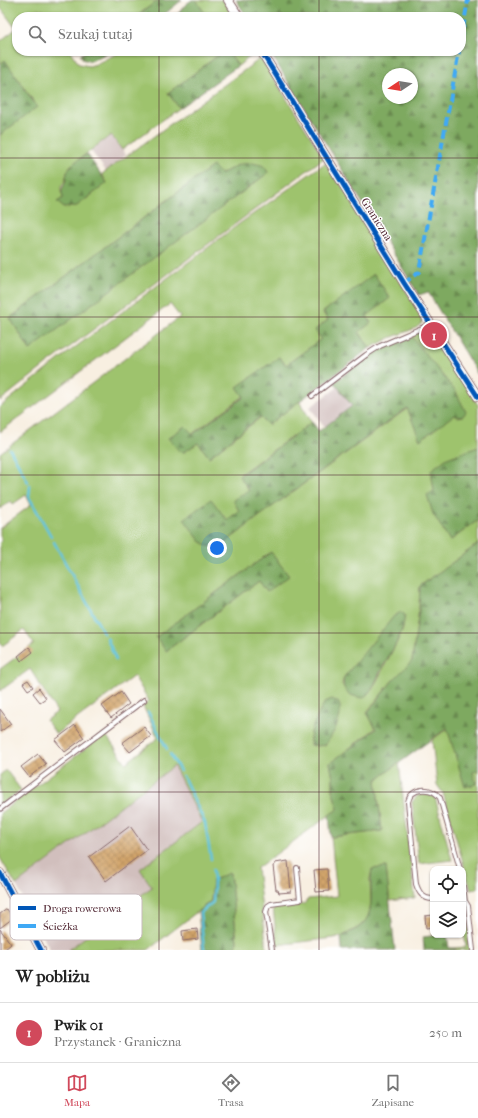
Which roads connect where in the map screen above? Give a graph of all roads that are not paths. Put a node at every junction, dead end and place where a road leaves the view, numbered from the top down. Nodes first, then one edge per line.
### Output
1 (228, 0) edge
2 (236, 12) edge
3 (264, 56) edge
4 (432, 324) junction
5 (312, 396) dead end
6 (478, 397) edge
7 (144, 700) dead end
8 (0, 809) edge
9 (459, 866) edge
10 (297, 868) dead end
11 (0, 873) edge
12 (11, 894) edge
13 (430, 899) edge
14 (465, 902) edge
15 (36, 940) edge
16 (41, 950) edge
17 (272, 950) edge
18 (473, 950) edge

1 - 2 street
3 - 4 street, Graniczna
4 - 5 lane
4 - 6 street, Graniczna
7 - 8 lane
9 - 13 lane
10 - 17 lane
11 - 12 street
14 - 18 lane
15 - 16 street

